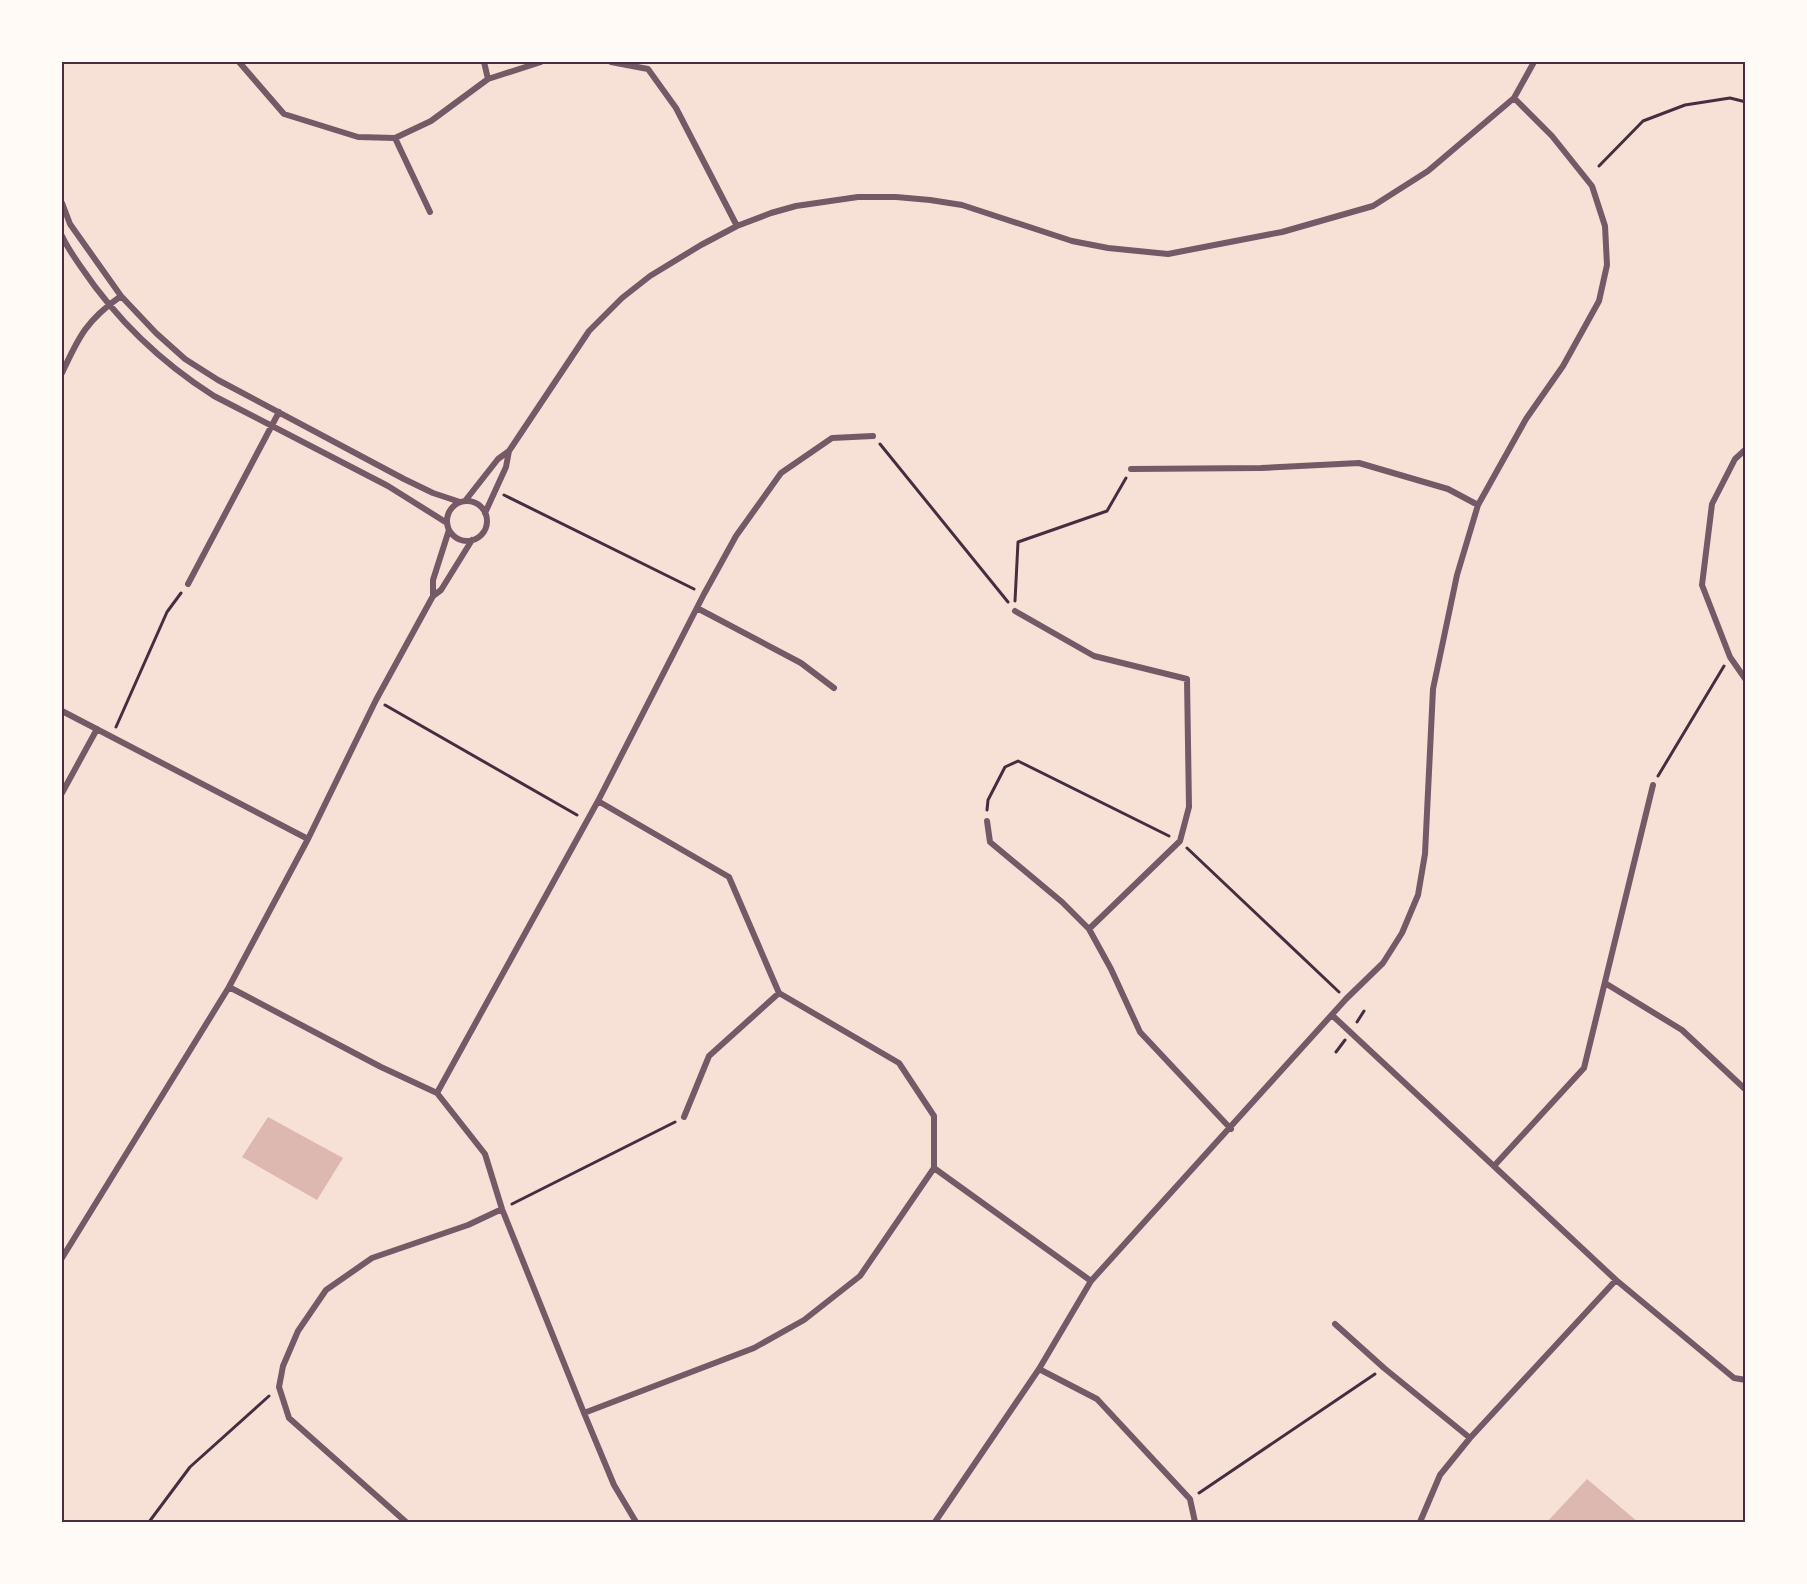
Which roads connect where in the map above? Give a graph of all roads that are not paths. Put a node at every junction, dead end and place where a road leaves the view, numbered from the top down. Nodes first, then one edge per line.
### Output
1 (239, 62) edge
2 (484, 62) edge
3 (541, 62) edge
4 (612, 62) edge
5 (653, 62) edge
6 (1534, 62) edge
7 (648, 69) junction
8 (488, 79) junction
9 (1514, 98) junction
10 (395, 138) junction
11 (62, 203) edge
12 (430, 212) dead end
13 (737, 226) junction
14 (62, 236) edge
15 (121, 296) junction
16 (108, 305) junction
17 (62, 373) edge
18 (279, 412) junction
19 (272, 426) junction
20 (873, 436) road end
21 (1746, 449) edge
22 (509, 451) junction
23 (1131, 469) road end
24 (462, 502) junction
25 (1478, 505) junction
26 (485, 513) junction
27 (448, 526) junction
28 (472, 540) junction
29 (188, 584) road end
30 (433, 596) junction
31 (697, 608) junction
32 (1015, 610) road end
33 (1746, 680) edge
34 (834, 688) dead end
35 (62, 711) edge
36 (97, 729) junction
37 (1653, 785) road end
38 (62, 793) edge
39 (598, 801) junction
40 (987, 821) road end
41 (308, 838) junction
42 (1089, 929) junction
43 (1605, 983) junction
44 (229, 987) junction
45 (779, 993) junction
46 (1333, 1016) junction
47 (1746, 1090) edge
48 (436, 1093) junction
49 (684, 1117) road end
50 (1231, 1129) junction
51 (1494, 1166) junction
52 (934, 1168) junction
53 (502, 1209) junction
54 (62, 1258) edge
55 (1616, 1280) junction
56 (1091, 1281) junction
57 (1335, 1324) dead end
58 (1039, 1368) junction
59 (1746, 1380) edge
60 (584, 1413) junction
61 (1470, 1438) junction
62 (406, 1522) edge
63 (636, 1522) edge
64 (935, 1522) edge
65 (1196, 1522) edge
66 (1420, 1522) edge

1 - 10 street
2 - 8 street
3 - 8 street
4 - 7 street
5 - 7 street
6 - 9 street
7 - 13 street
8 - 10 street
9 - 13 street
9 - 25 street
10 - 12 street
11 - 15 street
13 - 22 street
14 - 16 street
15 - 16 street
15 - 18 street
16 - 17 street
16 - 19 street
18 - 19 street
18 - 24 street
19 - 27 street
19 - 29 street
20 - 31 street
21 - 33 street
22 - 24 street
22 - 26 street
23 - 25 street
24 - 26 street
24 - 27 street
25 - 46 street
26 - 28 street
27 - 28 street
27 - 30 street
28 - 30 street
30 - 41 street
31 - 34 street
31 - 39 street
32 - 42 street
35 - 36 street
36 - 38 street
36 - 41 street
37 - 43 street
39 - 45 street
39 - 48 street
40 - 42 street
41 - 44 street
42 - 50 street
43 - 47 street
43 - 51 street
44 - 48 street
44 - 54 street
45 - 49 street
45 - 52 street
46 - 50 street
46 - 51 street
48 - 53 street
50 - 56 street
51 - 55 street
52 - 56 street
52 - 60 street
53 - 60 street
53 - 62 street
55 - 59 street
55 - 61 street
56 - 58 street
57 - 61 street
58 - 64 street
58 - 65 street
60 - 63 street
61 - 66 street

